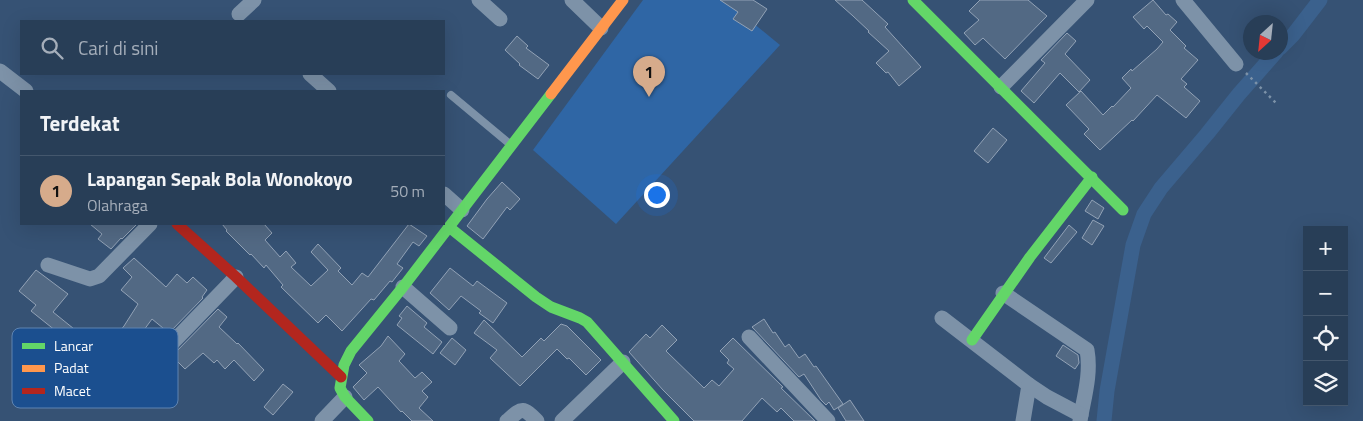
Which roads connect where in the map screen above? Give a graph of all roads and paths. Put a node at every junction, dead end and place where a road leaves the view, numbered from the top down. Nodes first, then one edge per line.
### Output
1 (254, 0) edge
2 (479, 0) edge
3 (572, 0) edge
4 (623, 0) edge
5 (913, 0) edge
6 (1087, 0) edge
7 (1183, 0) edge
8 (239, 14) dead end
9 (500, 19) dead end
10 (601, 28) junction
11 (1236, 64) joint
12 (0, 71) edge
13 (311, 75) edge
14 (1002, 86) junction
15 (25, 90) edge
16 (329, 90) edge
17 (451, 95) dead end
18 (1277, 104) dead end
19 (511, 145) junction
20 (1092, 177) junction
21 (445, 195) edge
22 (462, 210) junction
23 (1123, 210) dead end
24 (149, 225) edge
25 (178, 225) edge
26 (449, 227) junction
27 (48, 265) dead end
28 (236, 277) junction
29 (403, 287) junction
30 (1003, 293) junction
31 (942, 318) dead end
32 (450, 328) dead end
33 (178, 337) edge
34 (749, 337) dead end
35 (972, 340) junction
36 (623, 362) junction
37 (341, 377) junction
38 (1029, 385) junction
39 (345, 397) junction
40 (1081, 418) edge
41 (322, 421) edge
42 (368, 421) edge
43 (507, 421) edge
44 (537, 421) edge
45 (562, 421) edge
46 (674, 421) edge
47 (828, 421) edge
48 (1023, 421) edge

1 - 8 street
2 - 9 street
3 - 10 street
4 - 10 street
5 - 14 street
6 - 14 street
7 - 11 street
10 - 19 street
11 - 18 path
12 - 15 street
13 - 16 street
14 - 20 street
17 - 19 lane
19 - 22 street
20 - 23 street
20 - 30 street
21 - 22 street
22 - 26 street
24 - 27 street
25 - 28 street
26 - 29 street
26 - 36 street
28 - 33 street
28 - 37 street
29 - 32 street
29 - 37 street
30 - 35 street
30 - 40 street
31 - 35 street
34 - 47 street
35 - 38 street
36 - 45 street
36 - 46 street
37 - 39 street
38 - 40 street
38 - 48 street
39 - 41 street
39 - 42 street
43 - 44 street

